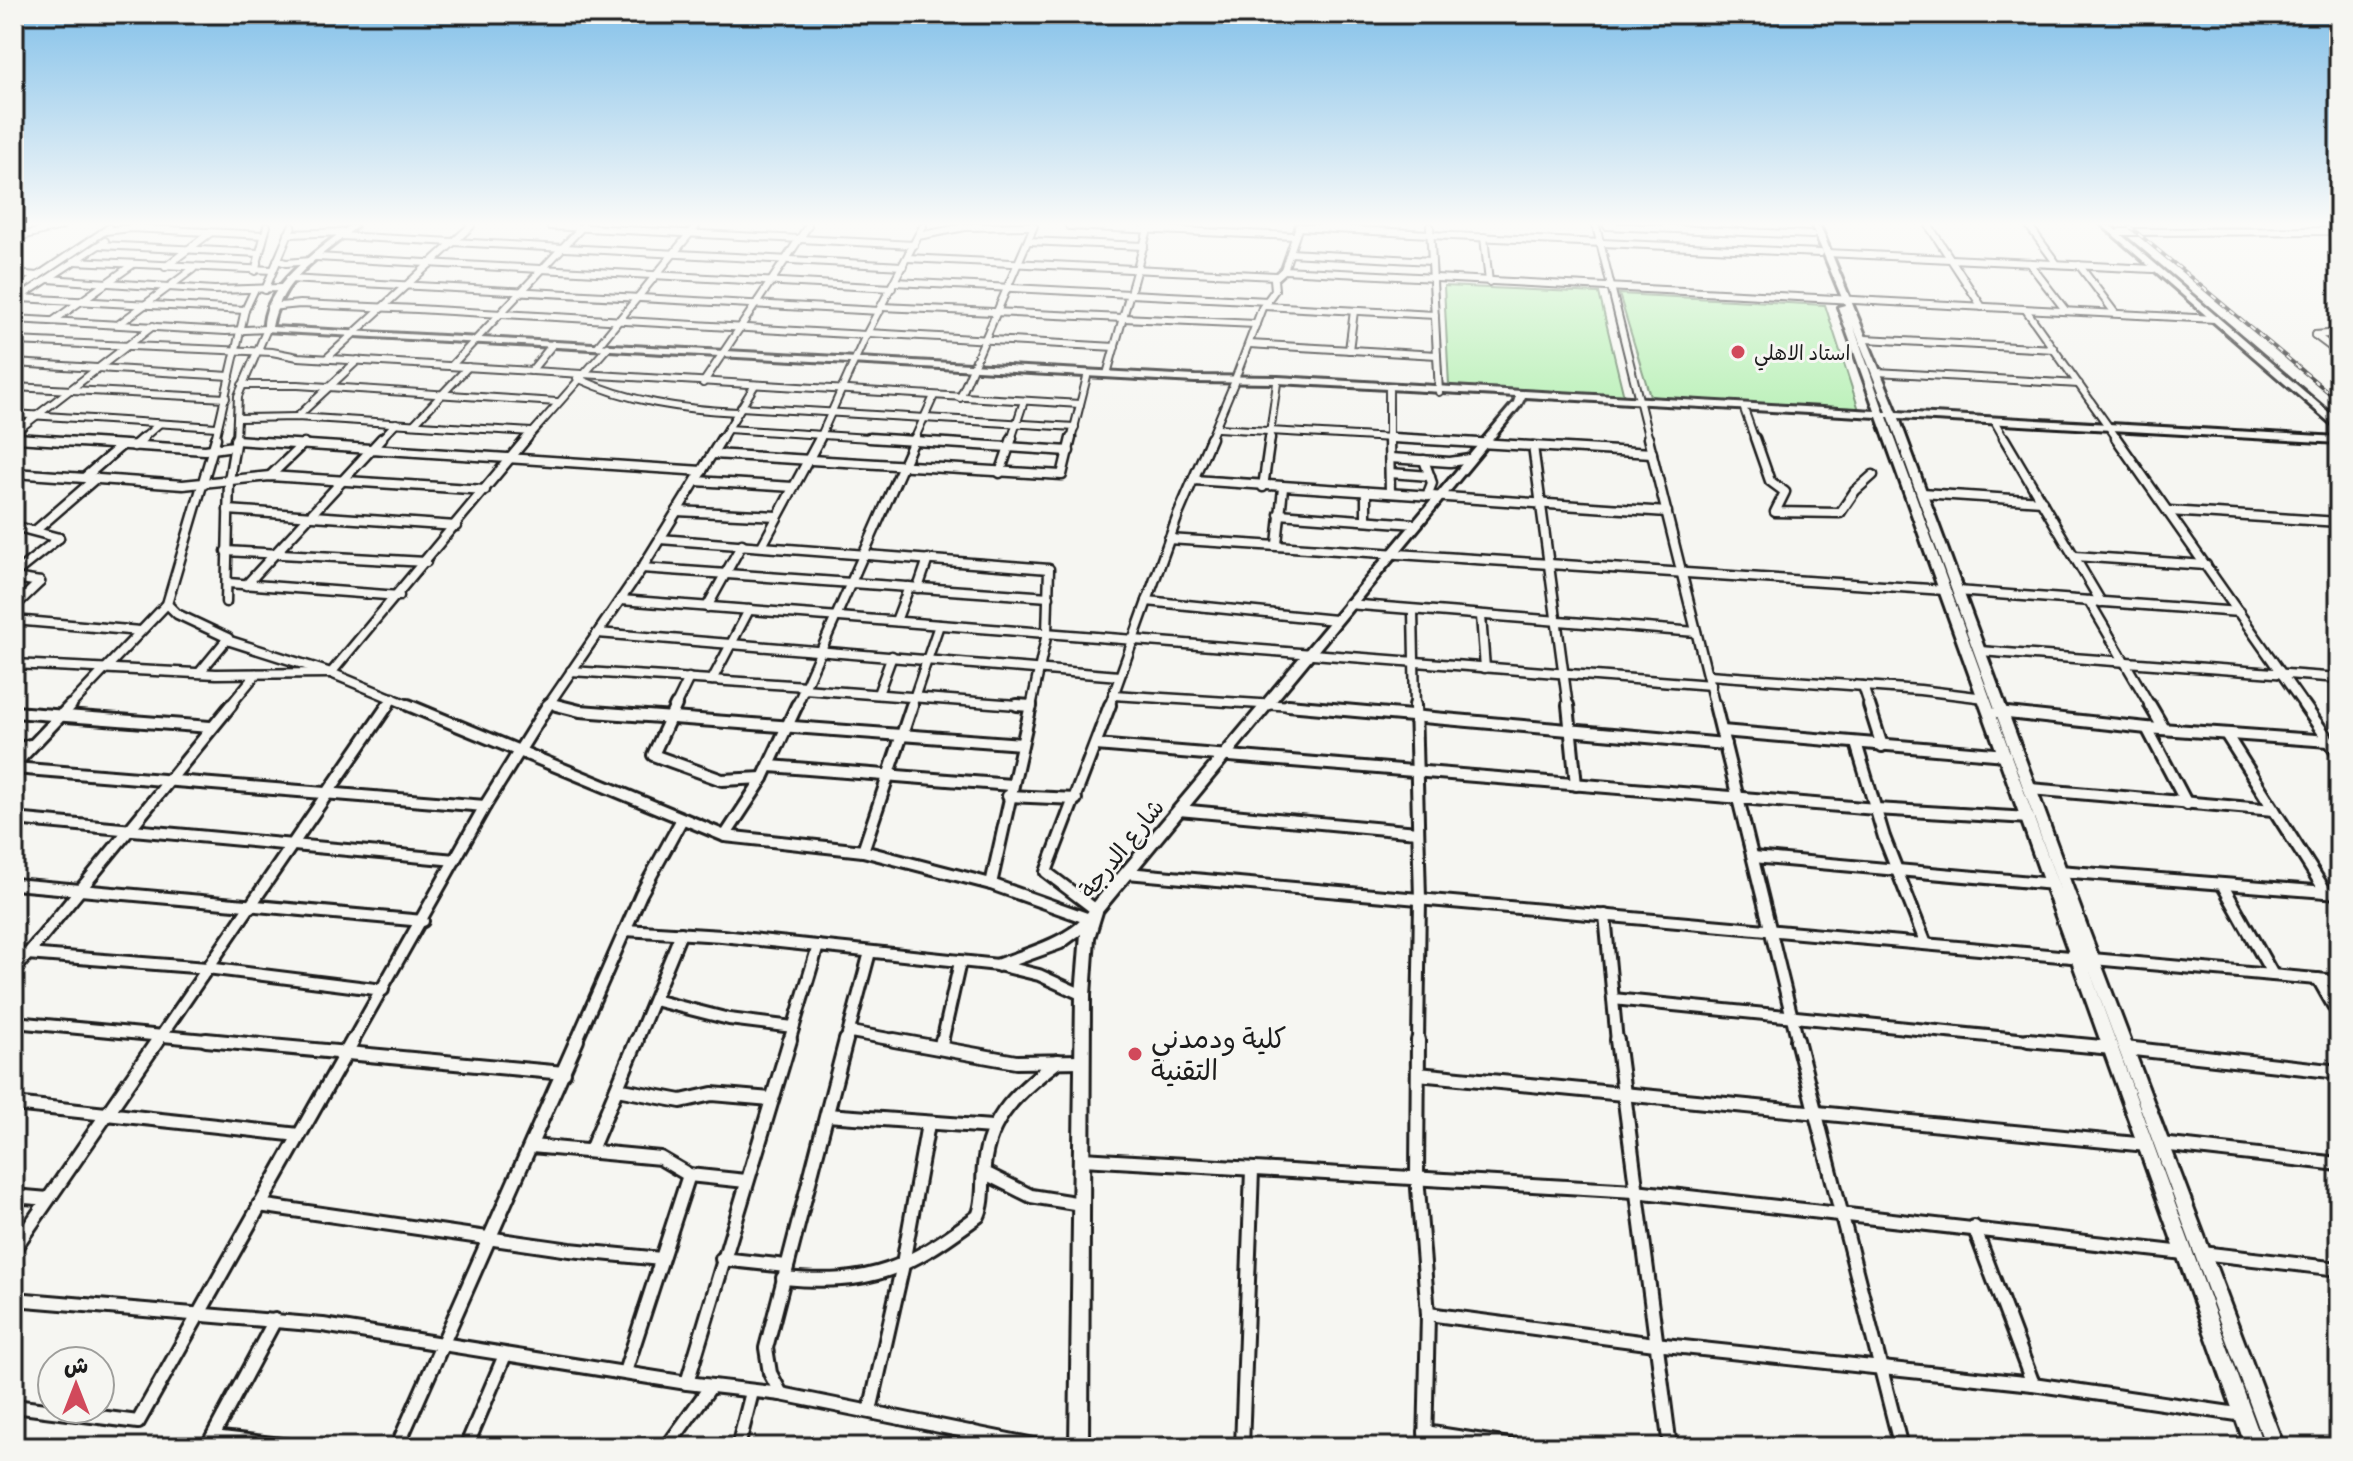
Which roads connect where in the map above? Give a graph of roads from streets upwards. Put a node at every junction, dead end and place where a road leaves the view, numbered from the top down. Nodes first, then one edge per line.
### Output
1 (91, 294) edge
2 (160, 294) edge
3 (252, 294) edge
4 (277, 294) edge
5 (397, 294) edge
6 (517, 294) edge
7 (582, 294) edge
8 (639, 294) edge
9 (763, 294) edge
10 (889, 294) edge
11 (1005, 294) edge
12 (1117, 294) edge
13 (1272, 294) edge
14 (1433, 294) edge
15 (1613, 294) edge
16 (1741, 294) edge
17 (1841, 294) edge
18 (1974, 294) edge
19 (2053, 294) edge
20 (2101, 294) edge
21 (2184, 294) edge
22 (2194, 294) edge
23 (1131, 295) junction
24 (16, 297) edge
25 (637, 297) junction
26 (1843, 299) junction
27 (80, 302) junction
28 (757, 304) junction
29 (1266, 304) junction
30 (144, 306) junction
31 (270, 307) junction
32 (1982, 307) junction
33 (382, 308) junction
34 (881, 309) junction
35 (245, 310) junction
36 (2026, 310) junction
37 (1354, 311) junction
38 (2066, 311) junction
39 (2115, 313) junction
40 (498, 314) junction
41 (997, 314) junction
42 (1435, 315) junction
43 (14, 319) edge
44 (1124, 319) junction
45 (2215, 319) junction
46 (53, 321) junction
47 (618, 321) junction
48 (119, 324) junction
49 (1256, 324) junction
50 (153, 326) junction
51 (740, 328) junction
52 (267, 329) junction
53 (242, 331) junction
54 (354, 332) junction
55 (2339, 333) edge
56 (867, 334) junction
57 (478, 339) junction
58 (986, 339) junction
59 (1865, 339) junction
60 (14, 341) edge
61 (553, 344) junction
62 (1249, 344) junction
63 (127, 347) junction
64 (603, 347) junction
65 (1115, 347) junction
66 (2054, 349) junction
67 (1349, 350) junction
68 (254, 352) junction
69 (237, 353) junction
70 (2339, 353) edge
71 (721, 354) junction
72 (1437, 355) junction
73 (327, 358) junction
74 (358, 360) junction
75 (855, 361) junction
76 (14, 363) edge
77 (452, 365) junction
78 (468, 367) junction
79 (973, 368) junction
80 (98, 369) junction
81 (531, 371) junction
82 (1877, 372) junction
83 (1107, 374) junction
84 (579, 376) junction
85 (1087, 377) junction
86 (229, 380) junction
87 (1234, 381) junction
88 (242, 383) junction
89 (703, 383) junction
90 (1277, 383) junction
91 (2079, 384) junction
92 (755, 385) junction
93 (14, 387) edge
94 (328, 388) junction
95 (71, 390) junction
96 (844, 390) junction
97 (1389, 390) junction
98 (1439, 391) junction
99 (442, 395) junction
100 (238, 396) junction
101 (934, 396) junction
102 (1521, 396) junction
103 (960, 398) junction
104 (224, 399) junction
105 (1024, 401) junction
106 (557, 402) junction
107 (1639, 402) junction
108 (1080, 404) junction
109 (739, 409) junction
110 (1744, 409) junction
111 (832, 413) junction
112 (14, 414) edge
113 (37, 415) junction
114 (1888, 416) junction
115 (297, 417) junction
116 (239, 418) junction
117 (923, 418) junction
118 (2339, 418) edge
119 (396, 423) junction
120 (159, 424) junction
121 (414, 424) junction
122 (1017, 424) junction
123 (1996, 424) junction
124 (2339, 426) edge
125 (217, 427) junction
126 (1075, 427) junction
127 (1217, 428) junction
128 (2111, 428) junction
129 (728, 429) junction
130 (532, 432) junction
131 (1270, 432) junction
132 (14, 436) edge
133 (821, 436) junction
134 (1388, 438) junction
135 (913, 442) junction
136 (2339, 442) edge
137 (235, 443) junction
138 (304, 443) junction
139 (1484, 444) junction
140 (121, 446) junction
141 (134, 446) junction
142 (1533, 446) junction
143 (372, 447) junction
144 (1009, 448) junction
145 (212, 450) junction
146 (1069, 451) junction
147 (1652, 453) junction
148 (713, 454) junction
149 (511, 458) junction
150 (1390, 458) junction
151 (1470, 459) junction
152 (808, 460) junction
153 (1424, 460) junction
154 (901, 467) junction
155 (702, 471) junction
156 (14, 473) edge
157 (1000, 473) junction
158 (1390, 473) junction
159 (1873, 475) dead end
160 (270, 476) junction
161 (1430, 476) junction
162 (85, 477) junction
163 (96, 478) junction
164 (229, 480) junction
165 (341, 480) junction
166 (1194, 480) junction
167 (696, 481) junction
168 (203, 484) junction
169 (793, 487) junction
170 (1263, 487) junction
171 (1283, 488) junction
172 (485, 490) junction
173 (1366, 492) junction
174 (1390, 493) junction
175 (1922, 493) junction
176 (1432, 496) junction
177 (2042, 501) junction
178 (1539, 504) junction
179 (228, 510) junction
180 (677, 511) junction
181 (2169, 511) junction
182 (1667, 512) junction
183 (1279, 514) junction
184 (310, 515) junction
185 (777, 516) junction
186 (1366, 520) junction
187 (2339, 522) edge
188 (1415, 524) junction
189 (14, 526) edge
190 (456, 526) junction
191 (36, 530) junction
192 (660, 539) junction
193 (1169, 539) junction
194 (742, 544) junction
195 (1277, 544) junction
196 (762, 546) junction
197 (226, 551) junction
198 (1393, 552) junction
199 (275, 553) junction
200 (862, 554) junction
201 (2075, 556) junction
202 (928, 559) junction
203 (426, 562) junction
204 (1548, 564) junction
205 (2206, 565) junction
206 (642, 568) junction
207 (1681, 573) junction
208 (725, 574) junction
209 (14, 576) edge
210 (228, 583) junction
211 (848, 584) junction
212 (246, 585) junction
213 (914, 588) junction
214 (1951, 590) junction
215 (399, 596) junction
216 (1049, 597) junction
217 (621, 600) junction
218 (1147, 601) junction
219 (2089, 601) junction
220 (226, 602) dead end
221 (2101, 602) junction
222 (167, 604) junction
223 (1348, 604) junction
224 (14, 607) edge
225 (707, 607) junction
226 (749, 610) junction
227 (1413, 611) junction
228 (2239, 612) junction
229 (834, 616) junction
230 (1481, 616) junction
231 (14, 620) edge
232 (1335, 620) junction
233 (896, 621) junction
234 (1557, 622) junction
235 (939, 625) junction
236 (140, 631) junction
237 (1696, 632) junction
238 (598, 633) junction
239 (1047, 633) junction
240 (227, 640) junction
241 (1133, 640) junction
242 (731, 644) junction
243 (821, 650) junction
244 (1980, 651) junction
245 (1308, 653) junction
246 (892, 656) junction
247 (927, 659) junction
248 (1416, 663) junction
249 (2126, 663) junction
250 (14, 664) edge
251 (1039, 668) junction
252 (1485, 668) junction
253 (101, 670) junction
254 (571, 671) junction
255 (200, 672) junction
256 (331, 673) junction
257 (2282, 673) junction
258 (256, 674) junction
259 (1565, 674) junction
260 (1119, 676) junction
261 (689, 678) junction
262 (2339, 678) edge
263 (712, 680) junction
264 (1710, 680) junction
265 (1863, 686) junction
266 (805, 687) junction
267 (878, 694) junction
268 (1113, 695) junction
269 (914, 697) junction
270 (393, 698) junction
271 (549, 703) junction
272 (1266, 703) junction
273 (1031, 706) junction
274 (1993, 707) junction
275 (14, 712) edge
276 (59, 716) junction
277 (671, 716) junction
278 (1416, 717) junction
279 (790, 725) junction
280 (210, 727) junction
281 (2147, 728) junction
282 (2164, 729) junction
283 (1571, 730) junction
284 (1722, 731) junction
285 (2226, 734) junction
286 (902, 735) junction
287 (2329, 741) junction
288 (1856, 743) junction
289 (33, 744) junction
290 (1022, 744) junction
291 (1725, 744) junction
292 (1096, 745) junction
293 (1882, 746) junction
294 (14, 750) edge
295 (518, 751) junction
296 (1224, 753) junction
297 (2006, 755) junction
298 (2339, 755) edge
299 (14, 766) edge
300 (770, 766) junction
301 (1417, 772) junction
302 (887, 777) junction
303 (763, 778) junction
304 (170, 779) junction
305 (1576, 785) junction
306 (2030, 789) junction
307 (1010, 790) junction
308 (327, 793) junction
309 (1738, 798) junction
310 (1076, 799) junction
311 (2187, 804) junction
312 (485, 806) junction
313 (1876, 809) junction
314 (1179, 810) junction
315 (2274, 810) junction
316 (2029, 818) junction
317 (14, 819) edge
318 (682, 819) junction
319 (128, 830) junction
320 (1417, 832) junction
321 (725, 836) junction
322 (292, 844) junction
323 (863, 851) junction
324 (1753, 857) junction
325 (455, 860) junction
326 (1898, 872) junction
327 (1127, 873) junction
328 (2056, 877) junction
329 (14, 884) edge
330 (991, 884) junction
331 (2222, 884) junction
332 (79, 890) junction
333 (2326, 892) junction
334 (2339, 893) edge
335 (1420, 899) junction
336 (249, 906) junction
337 (1094, 915) junction
338 (1605, 915) junction
339 (423, 921) junction
340 (625, 930) junction
341 (1771, 931) junction
342 (681, 933) junction
343 (1926, 944) junction
344 (818, 946) junction
345 (870, 952) junction
346 (14, 953) edge
347 (28, 954) junction
348 (2085, 955) junction
349 (960, 962) junction
350 (998, 965) junction
351 (207, 968) junction
352 (14, 971) edge
353 (2273, 975) junction
354 (2318, 979) junction
355 (2339, 981) edge
356 (383, 990) junction
357 (1083, 995) junction
358 (1613, 999) junction
359 (654, 1000) junction
360 (2339, 1016) edge
361 (1792, 1017) junction
362 (14, 1022) edge
363 (793, 1027) junction
364 (851, 1032) junction
365 (160, 1036) junction
366 (941, 1046) junction
367 (2119, 1048) junction
368 (346, 1054) junction
369 (1058, 1061) junction
370 (1082, 1061) junction
371 (2339, 1072) edge
372 (564, 1073) junction
373 (1418, 1074) junction
374 (617, 1089) junction
375 (1622, 1092) junction
376 (771, 1099) junction
377 (14, 1104) edge
378 (1815, 1111) junction
379 (108, 1112) junction
380 (827, 1115) junction
381 (928, 1124) junction
382 (992, 1127) junction
383 (299, 1135) junction
384 (2154, 1144) junction
385 (532, 1146) junction
386 (591, 1150) junction
387 (1082, 1159) junction
388 (2339, 1164) edge
389 (1252, 1170) junction
390 (985, 1173) junction
391 (689, 1175) junction
392 (1417, 1176) junction
393 (746, 1181) junction
394 (1635, 1191) junction
395 (14, 1196) edge
396 (48, 1199) junction
397 (1081, 1204) junction
398 (259, 1205) junction
399 (1843, 1212) junction
400 (1974, 1227) junction
401 (491, 1237) junction
402 (14, 1249) edge
403 (2193, 1253) junction
404 (661, 1259) junction
405 (722, 1259) junction
406 (902, 1269) junction
407 (2339, 1269) edge
408 (784, 1272) junction
409 (14, 1299) edge
410 (197, 1313) junction
411 (1428, 1314) junction
412 (275, 1320) junction
413 (1655, 1344) junction
414 (441, 1346) junction
415 (505, 1355) junction
416 (1878, 1367) junction
417 (625, 1372) junction
418 (687, 1383) junction
419 (2033, 1384) junction
420 (711, 1386) junction
421 (752, 1392) junction
422 (781, 1394) junction
423 (14, 1406) edge
424 (870, 1411) junction
425 (2244, 1415) junction
426 (972, 1432) junction
427 (1425, 1440) edge
428 (210, 1442) edge
429 (299, 1447) edge
430 (397, 1447) edge
431 (466, 1447) edge
432 (667, 1447) edge
433 (738, 1447) edge
434 (964, 1447) edge
435 (1044, 1447) edge
436 (1079, 1447) edge
437 (1242, 1447) edge
438 (1522, 1447) edge
439 (1670, 1447) edge
440 (1901, 1447) edge
441 (2255, 1447) edge
442 (2275, 1447) edge

1 - 27 street
2 - 30 street
3 - 35 street
4 - 31 street
5 - 33 street
6 - 40 street
7 - 25 street
8 - 25 street
9 - 28 street
10 - 34 street
11 - 41 street
12 - 23 street
13 - 29 street
14 - 42 street
15 - 107 street
16 - 26 street
17 - 26 street
18 - 32 street
19 - 38 street
20 - 39 street
21 - 45 street
22 - 118 street
23 - 29 street
23 - 44 street
24 - 27 street
25 - 28 street
25 - 47 street
26 - 32 street
26 - 59 street
26 - 114 street
27 - 30 street
27 - 46 street
28 - 34 street
28 - 51 street
29 - 37 street
29 - 49 street
30 - 35 street
30 - 48 street
31 - 33 street
31 - 52 street
32 - 36 street
33 - 40 street
33 - 54 street
34 - 41 street
34 - 56 street
35 - 53 street
36 - 38 street
36 - 66 street
37 - 42 street
37 - 67 street
38 - 39 street
39 - 45 street
40 - 47 street
40 - 57 street
41 - 44 street
41 - 58 street
42 - 72 street
43 - 46 street
44 - 49 street
44 - 65 street
45 - 124 street
46 - 48 street
47 - 51 street
47 - 64 street
48 - 50 street
49 - 62 street
50 - 53 street
50 - 63 street
51 - 56 street
51 - 71 street
52 - 53 street
52 - 54 street
52 - 68 street
53 - 69 street
54 - 57 street
54 - 73 street
55 - 70 street
56 - 58 street
56 - 75 street
57 - 61 street
57 - 77 street
58 - 65 street
58 - 79 street
59 - 66 street
59 - 82 street
60 - 63 street
61 - 64 street
61 - 81 street
62 - 67 street
62 - 87 street
63 - 69 street
63 - 80 street
64 - 71 street
64 - 84 street
65 - 83 street
66 - 91 street
67 - 72 street
68 - 69 street
68 - 73 street
68 - 88 street
69 - 86 street
71 - 75 street
71 - 89 street
72 - 98 street
73 - 74 street
74 - 77 street
74 - 94 street
75 - 79 street
75 - 96 street
76 - 80 street
77 - 78 street
78 - 81 street
78 - 99 street
79 - 83 street
79 - 85 street
79 - 103 street
80 - 86 street
80 - 95 street
81 - 84 street
82 - 91 street
82 - 114 street
83 - 87 street
84 - 89 street
84 - 106 street
84 - 109 street
85 - 87 street
85 - 108 street
86 - 88 street
86 - 104 street
87 - 90 street
87 - 98 street
87 - 127 street
88 - 94 street
88 - 100 street
89 - 92 street
90 - 97 street
90 - 131 street
91 - 128 street
92 - 96 street
92 - 109 street
93 - 95 street
94 - 99 street
94 - 115 street
95 - 104 street
95 - 113 street
96 - 101 street
96 - 111 street
97 - 98 street
97 - 134 street
98 - 102 street
99 - 106 street
99 - 121 street
100 - 104 street
100 - 116 street
101 - 103 street
101 - 117 street
102 - 107 street
102 - 139 street, شارع الدرجة
103 - 105 street
104 - 125 street
105 - 108 street
105 - 122 street
106 - 130 street
107 - 110 street
107 - 114 street
107 - 147 street
108 - 126 street
109 - 111 street
109 - 129 street
110 - 114 street
110 - 159 street
111 - 117 street
111 - 133 street
112 - 113 street
113 - 120 street
113 - 132 street
114 - 123 street
114 - 128 street
114 - 175 street
114 - 214 street
115 - 116 street
115 - 119 street
116 - 137 street
117 - 122 street
117 - 135 street
119 - 121 street
119 - 143 street
120 - 125 street
120 - 141 street
121 - 130 street
122 - 126 street
122 - 144 street
123 - 128 street
123 - 177 street
125 - 145 street
126 - 146 street
127 - 131 street
127 - 166 street
128 - 136 street
128 - 181 street
129 - 133 street
129 - 148 street
130 - 149 street
131 - 134 street
131 - 170 street
132 - 140 street
133 - 135 street
133 - 152 street
134 - 139 street
134 - 150 street
135 - 144 street
135 - 154 street
137 - 138 street
137 - 145 street
137 - 164 street
138 - 143 street
138 - 160 street
139 - 142 street
139 - 151 street, شارع الدرجة
140 - 141 street
140 - 162 street
141 - 145 street
142 - 147 street
142 - 178 street
143 - 149 street
143 - 165 street
144 - 146 street
144 - 157 street
145 - 168 street
146 - 157 street
147 - 182 street
148 - 152 street
148 - 155 street
149 - 155 street
149 - 172 street
150 - 153 street
150 - 158 street
151 - 153 street
151 - 176 street, شارع الدرجة
152 - 154 street
152 - 169 street
153 - 161 street
154 - 157 street
154 - 200 street
155 - 167 street
156 - 162 street
158 - 161 street
158 - 174 street
160 - 164 street
160 - 165 street
161 - 176 street
162 - 163 street
163 - 168 street
163 - 191 street
164 - 168 street
164 - 179 street
165 - 172 street
165 - 184 street
166 - 170 street
166 - 193 street
167 - 169 street
167 - 180 street
168 - 222 street
169 - 185 street
170 - 171 street
171 - 173 street
171 - 183 street
172 - 190 street
173 - 174 street
173 - 186 street
174 - 176 street
175 - 177 street
175 - 214 street
176 - 178 street
176 - 188 street, شارع الدرجة
177 - 201 street
178 - 182 street
178 - 204 street
179 - 184 street
179 - 197 street
180 - 185 street
180 - 192 street
181 - 187 street
181 - 205 street
182 - 207 street
183 - 186 street
183 - 195 street
184 - 190 street
184 - 199 street
185 - 196 street
186 - 188 street
188 - 198 street, شارع الدرجة
189 - 191 street
190 - 203 street
191 - 209 street
192 - 194 street
192 - 206 street
193 - 195 street
193 - 218 street
194 - 196 street
194 - 208 street
195 - 198 street
196 - 200 street
197 - 199 street
197 - 210 street
198 - 204 street
198 - 223 street, شارع الدرجة
199 - 203 street
199 - 212 street
200 - 202 street
200 - 211 street
201 - 205 street
201 - 221 street
202 - 213 street
202 - 216 street
203 - 215 street
204 - 207 street
204 - 234 street
205 - 228 street
206 - 208 street
206 - 217 street
207 - 214 street
207 - 237 street
208 - 211 street
208 - 225 street
209 - 224 street
210 - 212 street
210 - 220 street
211 - 213 street
211 - 229 street
212 - 215 street
213 - 216 street
213 - 233 street
214 - 219 street
214 - 244 street
214 - 274 street
215 - 256 street
216 - 239 street
217 - 225 street
217 - 238 street
218 - 232 street
218 - 241 street
219 - 221 street
219 - 249 street
221 - 228 street
222 - 236 street
222 - 240 street
223 - 227 street
223 - 232 street, شارع الدرجة
225 - 226 street
226 - 229 street
226 - 242 street
227 - 230 street
227 - 248 street
228 - 257 street
229 - 233 street
229 - 243 street
230 - 234 street
230 - 252 street
231 - 236 street
232 - 245 street, شارع الدرجة
233 - 235 street
234 - 237 street
234 - 259 street
235 - 239 street
235 - 247 street
236 - 253 street
237 - 264 street
238 - 242 street
238 - 254 street
239 - 241 street
239 - 251 street
240 - 255 street
240 - 256 street
241 - 245 street
241 - 260 street
242 - 243 street
242 - 263 street
243 - 246 street
243 - 266 street
244 - 249 street
244 - 274 street
245 - 248 street
245 - 272 street, شارع الدرجة
246 - 247 street
246 - 267 street
247 - 251 street
247 - 269 street
248 - 252 street
248 - 278 street
249 - 257 street
249 - 282 street
250 - 253 street
251 - 260 street
251 - 273 street
252 - 259 street
253 - 255 street
253 - 276 street
254 - 261 street
254 - 271 street
255 - 258 street
256 - 258 street
256 - 270 street
257 - 262 street
257 - 287 street
258 - 280 street
259 - 264 street
259 - 283 street
260 - 268 street
261 - 263 street
261 - 277 street
263 - 266 street
264 - 265 street
264 - 284 street
265 - 274 street
265 - 293 street
266 - 267 street
266 - 279 street
267 - 269 street
268 - 272 street
268 - 292 street
269 - 273 street
269 - 286 street
270 - 295 street
270 - 308 street
271 - 277 street
271 - 295 street
272 - 278 street
272 - 296 street, شارع الدرجة
273 - 290 street
274 - 281 street
274 - 297 street
274 - 306 street
275 - 276 street
276 - 280 street
276 - 289 street
277 - 279 street
277 - 303 street
278 - 283 street
278 - 301 street
279 - 286 street
279 - 300 street
280 - 304 street
281 - 282 street
281 - 311 street
282 - 285 street
283 - 291 street
283 - 305 street
284 - 288 street
284 - 291 street
285 - 287 street
285 - 315 street
286 - 290 street
286 - 302 street
287 - 298 street
288 - 293 street
288 - 313 street
289 - 294 street
289 - 299 street
290 - 307 street
291 - 309 street
292 - 296 street
292 - 310 street
293 - 297 street
295 - 312 street
295 - 318 street
296 - 301 street
296 - 314 street, شارع الدرجة
297 - 316 street
299 - 304 street
300 - 302 street
300 - 303 street
301 - 305 street
301 - 320 street
302 - 307 street
302 - 323 street
303 - 321 street
304 - 308 street
304 - 319 street
305 - 309 street
306 - 311 street
306 - 328 street
307 - 310 street
307 - 330 street
308 - 312 street
308 - 322 street
309 - 313 street
309 - 324 street
310 - 337 street
311 - 315 street
312 - 325 street
313 - 316 street
313 - 326 street
314 - 320 street
314 - 327 street, شارع الدرجة
315 - 333 street
316 - 328 street
317 - 319 street
318 - 321 street
318 - 340 street
319 - 322 street
319 - 332 street
320 - 335 street
321 - 323 street
322 - 325 street
322 - 336 street
323 - 330 street
324 - 326 street
324 - 341 street
325 - 339 street
326 - 328 street
326 - 343 street
327 - 335 street
327 - 337 street, شارع الدرجة
328 - 331 street
328 - 348 street
329 - 332 street
330 - 337 street
331 - 333 street
331 - 353 street
332 - 336 street
332 - 347 street
333 - 334 street
335 - 338 street
335 - 373 street
336 - 339 street
336 - 351 street
337 - 350 street
337 - 357 street, شارع الدرجة
338 - 341 street
338 - 358 street
339 - 356 street
340 - 342 street
340 - 372 street
341 - 343 street
341 - 361 street
342 - 344 street
342 - 359 street
343 - 348 street
344 - 345 street
344 - 363 street
345 - 349 street
345 - 364 street
346 - 347 street
347 - 351 street
347 - 352 street
348 - 353 street
348 - 367 street
349 - 350 street
349 - 366 street
350 - 357 street
351 - 356 street
351 - 365 street
353 - 354 street
354 - 355 street
354 - 360 street
356 - 368 street
357 - 370 street, شارع الدرجة
358 - 361 street
358 - 375 street
359 - 363 street
359 - 374 street
361 - 367 street
361 - 378 street
362 - 365 street
363 - 376 street
364 - 366 street
364 - 380 street
365 - 368 street
365 - 379 street
366 - 369 street
367 - 371 street
367 - 384 street
368 - 372 street
368 - 383 street
369 - 370 street
369 - 382 street
370 - 387 street, شارع الدرجة
372 - 385 street
373 - 375 street
373 - 392 street
374 - 376 street
374 - 386 street
375 - 378 street
375 - 394 street
376 - 393 street
377 - 379 street
378 - 384 street
378 - 399 street
379 - 383 street
379 - 396 street
380 - 381 street
380 - 408 street
381 - 382 street
381 - 406 street
382 - 390 street
383 - 398 street
384 - 388 street
384 - 403 street
385 - 386 street
385 - 401 street
386 - 391 street
387 - 389 street
387 - 397 street, شارع الدرجة
389 - 392 street
389 - 437 street
390 - 397 street
390 - 406 street
391 - 393 street
391 - 404 street
392 - 394 street
392 - 411 street
393 - 405 street
394 - 399 street
394 - 413 street
395 - 396 street
396 - 402 street
397 - 436 street, شارع الدرجة
398 - 401 street
398 - 410 street
399 - 400 street
399 - 416 street
400 - 403 street
400 - 419 street
401 - 404 street
401 - 414 street
403 - 407 street
403 - 425 street
403 - 442 street
404 - 417 street
405 - 408 street
405 - 418 street
406 - 408 street
406 - 424 street
408 - 422 street
409 - 410 street
410 - 412 street
410 - 423 street
411 - 413 street
411 - 427 street
412 - 414 street
412 - 428 street
413 - 416 street
413 - 439 street
414 - 415 street
414 - 430 street
415 - 417 street
415 - 431 street
416 - 419 street
416 - 440 street
417 - 418 street
418 - 420 street
419 - 425 street
420 - 421 street
420 - 432 street
421 - 422 street
421 - 433 street
422 - 424 street
424 - 426 street
425 - 441 street
426 - 434 street
426 - 435 street
427 - 438 street
428 - 429 street

